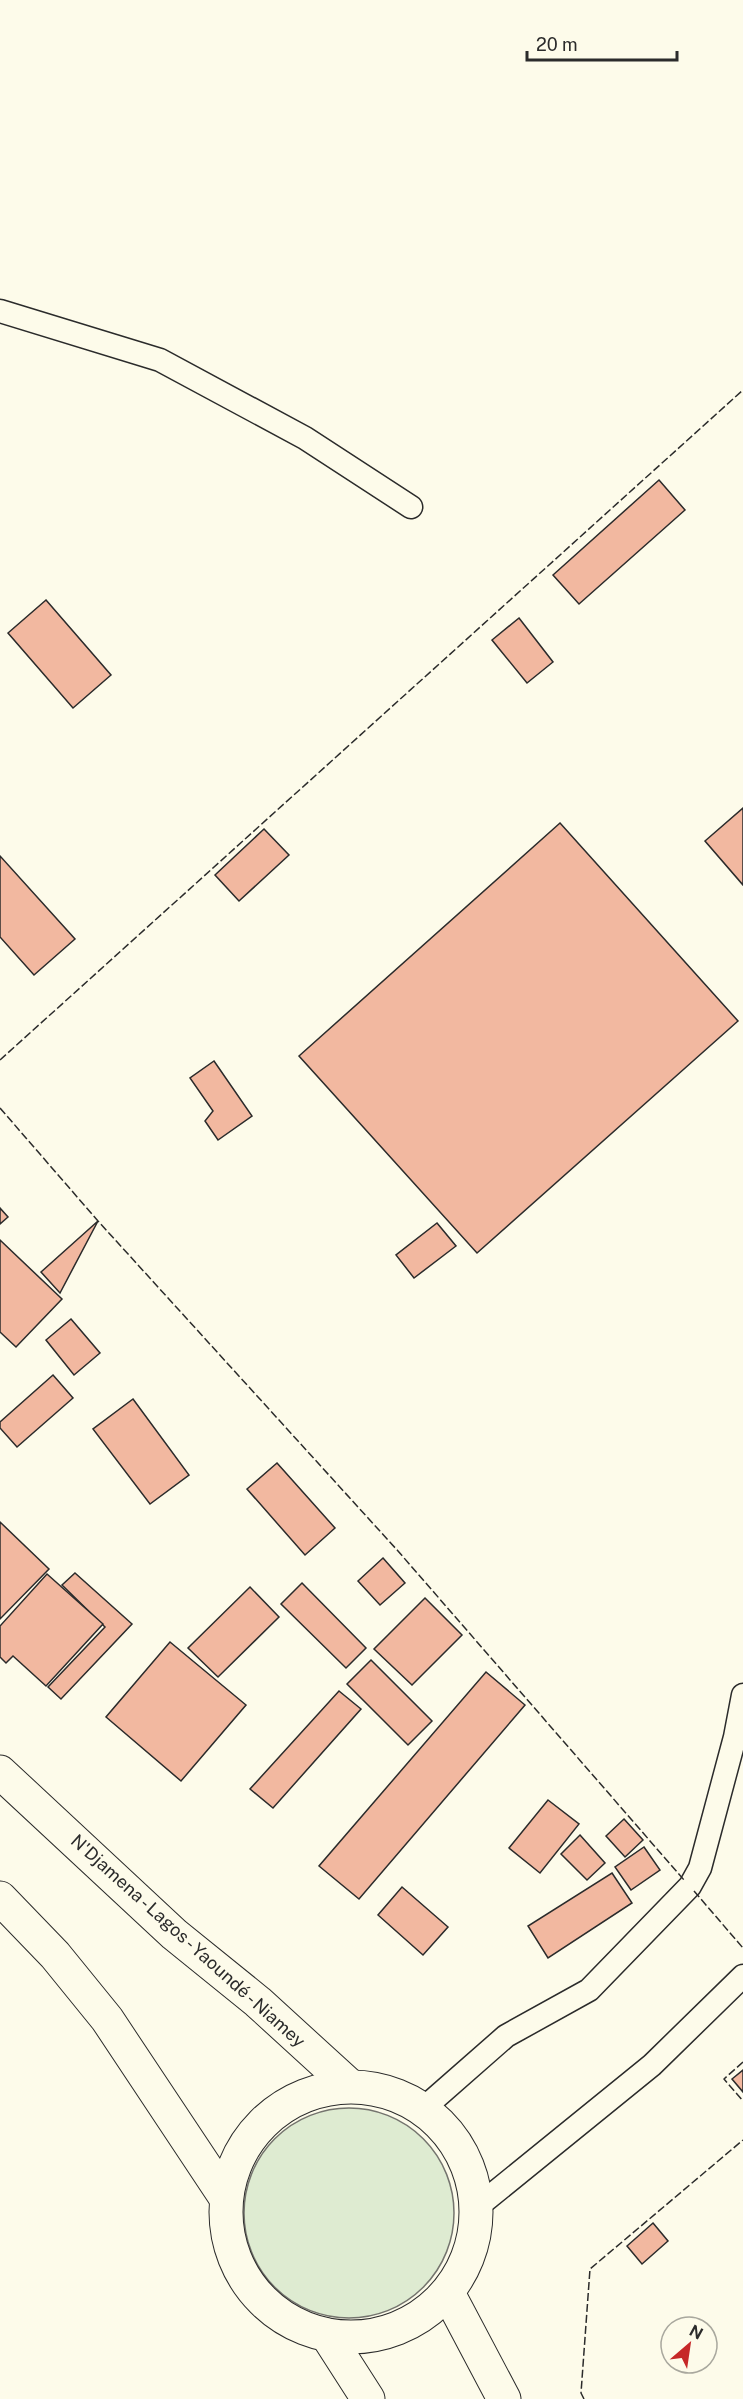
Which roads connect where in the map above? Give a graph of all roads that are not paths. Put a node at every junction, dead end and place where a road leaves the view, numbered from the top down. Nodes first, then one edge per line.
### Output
1 (0, 311) edge
2 (411, 507) dead end
3 (743, 1695) edge
4 (0, 1772) edge
5 (0, 1898) edge
6 (743, 1976) edge
7 (350, 2086) junction
8 (424, 2109) junction
9 (226, 2198) junction
10 (477, 2207) junction
11 (448, 2293) junction
12 (327, 2335) junction
13 (368, 2399) edge
14 (504, 2399) edge

1 - 2 lane
3 - 8 lane
4 - 7 highway, N'Djamena - Lagos - Yaoundé - Niamey
5 - 9 highway
6 - 10 lane
7 - 8 highway
7 - 9 highway
8 - 10 highway
9 - 12 highway
10 - 11 highway
11 - 12 highway
11 - 14 highway
12 - 13 highway

